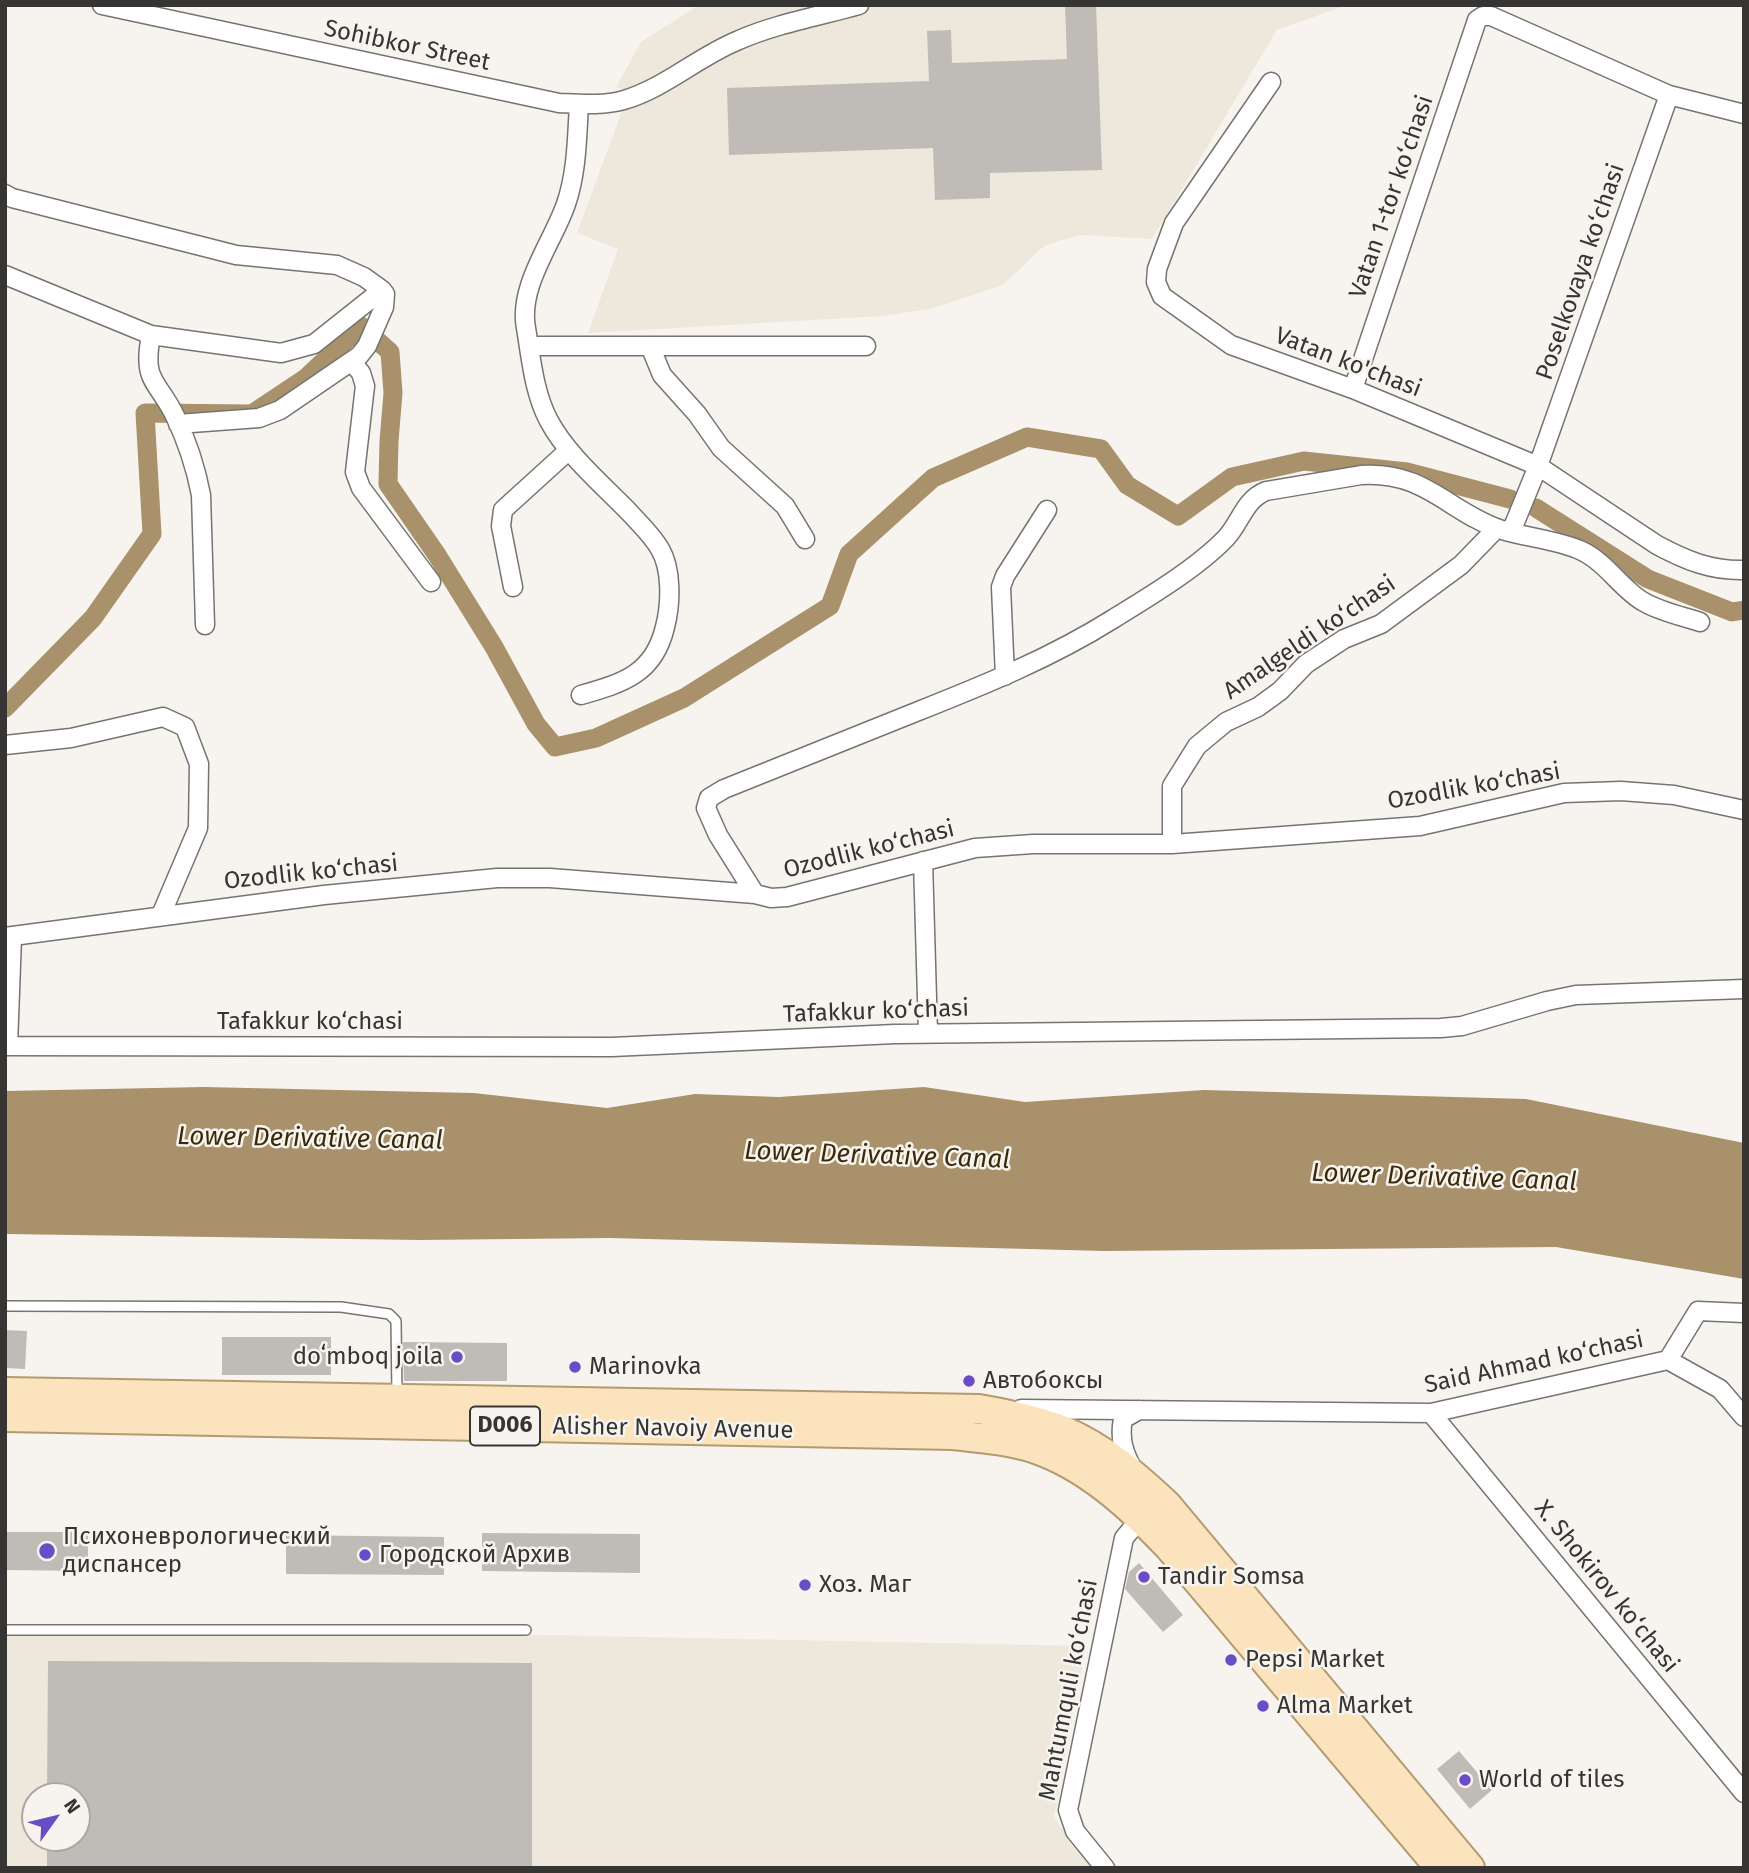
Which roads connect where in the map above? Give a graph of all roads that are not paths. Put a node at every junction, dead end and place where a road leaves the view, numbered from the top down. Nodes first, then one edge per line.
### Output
1 (102, 5) edge
2 (859, 5) edge
3 (1271, 82) dead end
4 (1669, 94) junction
5 (579, 104) junction
6 (1744, 114) edge
7 (5, 194) edge
8 (5, 275) edge
9 (382, 290) junction
10 (151, 335) junction
11 (866, 345) dead end
12 (531, 346) junction
13 (650, 346) junction
14 (353, 363) junction
15 (1353, 389) junction
16 (178, 424) junction
17 (569, 450) junction
18 (1538, 466) junction
19 (1047, 510) dead end
20 (1504, 530) junction
21 (805, 539) dead end
22 (1743, 569) edge
23 (431, 582) dead end
24 (513, 587) dead end
25 (1700, 622) dead end
26 (205, 625) dead end
27 (1006, 676) junction
28 (581, 695) dead end
29 (5, 745) edge
30 (1744, 810) edge
31 (1172, 844) junction
32 (923, 861) junction
33 (755, 894) junction
34 (161, 915) junction
35 (8, 937) edge
36 (1744, 989) edge
37 (928, 1033) junction
38 (6, 1046) edge
39 (5, 1306) edge
40 (1744, 1313) edge
41 (1668, 1360) junction
42 (5, 1392) edge
43 (396, 1398) junction
44 (979, 1409) junction
45 (307, 1410) junction
46 (1139, 1410) junction
47 (1431, 1412) junction
48 (5, 1417) edge
49 (1744, 1417) edge
50 (1140, 1480) junction
51 (1141, 1518) junction
52 (5, 1630) edge
53 (526, 1630) dead end
54 (1744, 1793) edge
55 (1105, 1868) edge
56 (1440, 1868) edge
57 (1470, 1868) edge

1 - 5 street, Sohibkor Street
2 - 5 street, Sohibkor Street
3 - 15 street, Vatan ko'chasi
4 - 6 street
4 - 15 street, Vatan 1-tor ko‘chasi
4 - 18 street, Poselkovaya ko‘chasi
5 - 12 street
7 - 9 street
8 - 10 street
9 - 10 street
9 - 14 street
10 - 16 street
11 - 13 street
12 - 13 street
12 - 17 street
13 - 21 street
14 - 16 street
14 - 23 street
15 - 18 street, Vatan ko'chasi
16 - 26 street
17 - 24 street
17 - 28 street
18 - 20 street, Poselkovaya ko‘chasi
18 - 22 street, Vatan ko'chasi
19 - 27 street
20 - 25 street
20 - 27 street
20 - 31 street, Amalgeldi ko‘chasi
27 - 33 street
29 - 34 street
30 - 31 street, Ozodlik ko‘chasi
31 - 32 street, Ozodlik ko‘chasi
32 - 33 street, Ozodlik ko‘chasi
32 - 37 street
33 - 34 street, Ozodlik ko‘chasi
34 - 35 street, Ozodlik ko‘chasi
35 - 38 street
36 - 37 street, Tafakkur ko‘chasi
37 - 38 street, Tafakkur ko‘chasi
39 - 43 lane
40 - 41 street, Said Ahmad ko‘chasi
41 - 47 street, Said Ahmad ko‘chasi
41 - 49 street
42 - 45 main road, Alisher Navoiy Avenue / D006
43 - 44 main road, Alisher Navoiy Avenue / D006
43 - 45 main road, Alisher Navoiy Avenue / D006
44 - 46 street, Said Ahmad ko‘chasi
44 - 50 main road, D006
45 - 48 main road, Alisher Navoiy Avenue / D006
45 - 51 main road, Alisher Navoiy Avenue / D006
46 - 47 street, Said Ahmad ko‘chasi
46 - 50 street
47 - 54 street, X. Shokirov ko‘chasi
50 - 57 main road, D006
51 - 55 street, Mahtumquli ko‘chasi
51 - 56 main road, D006
52 - 53 lane

